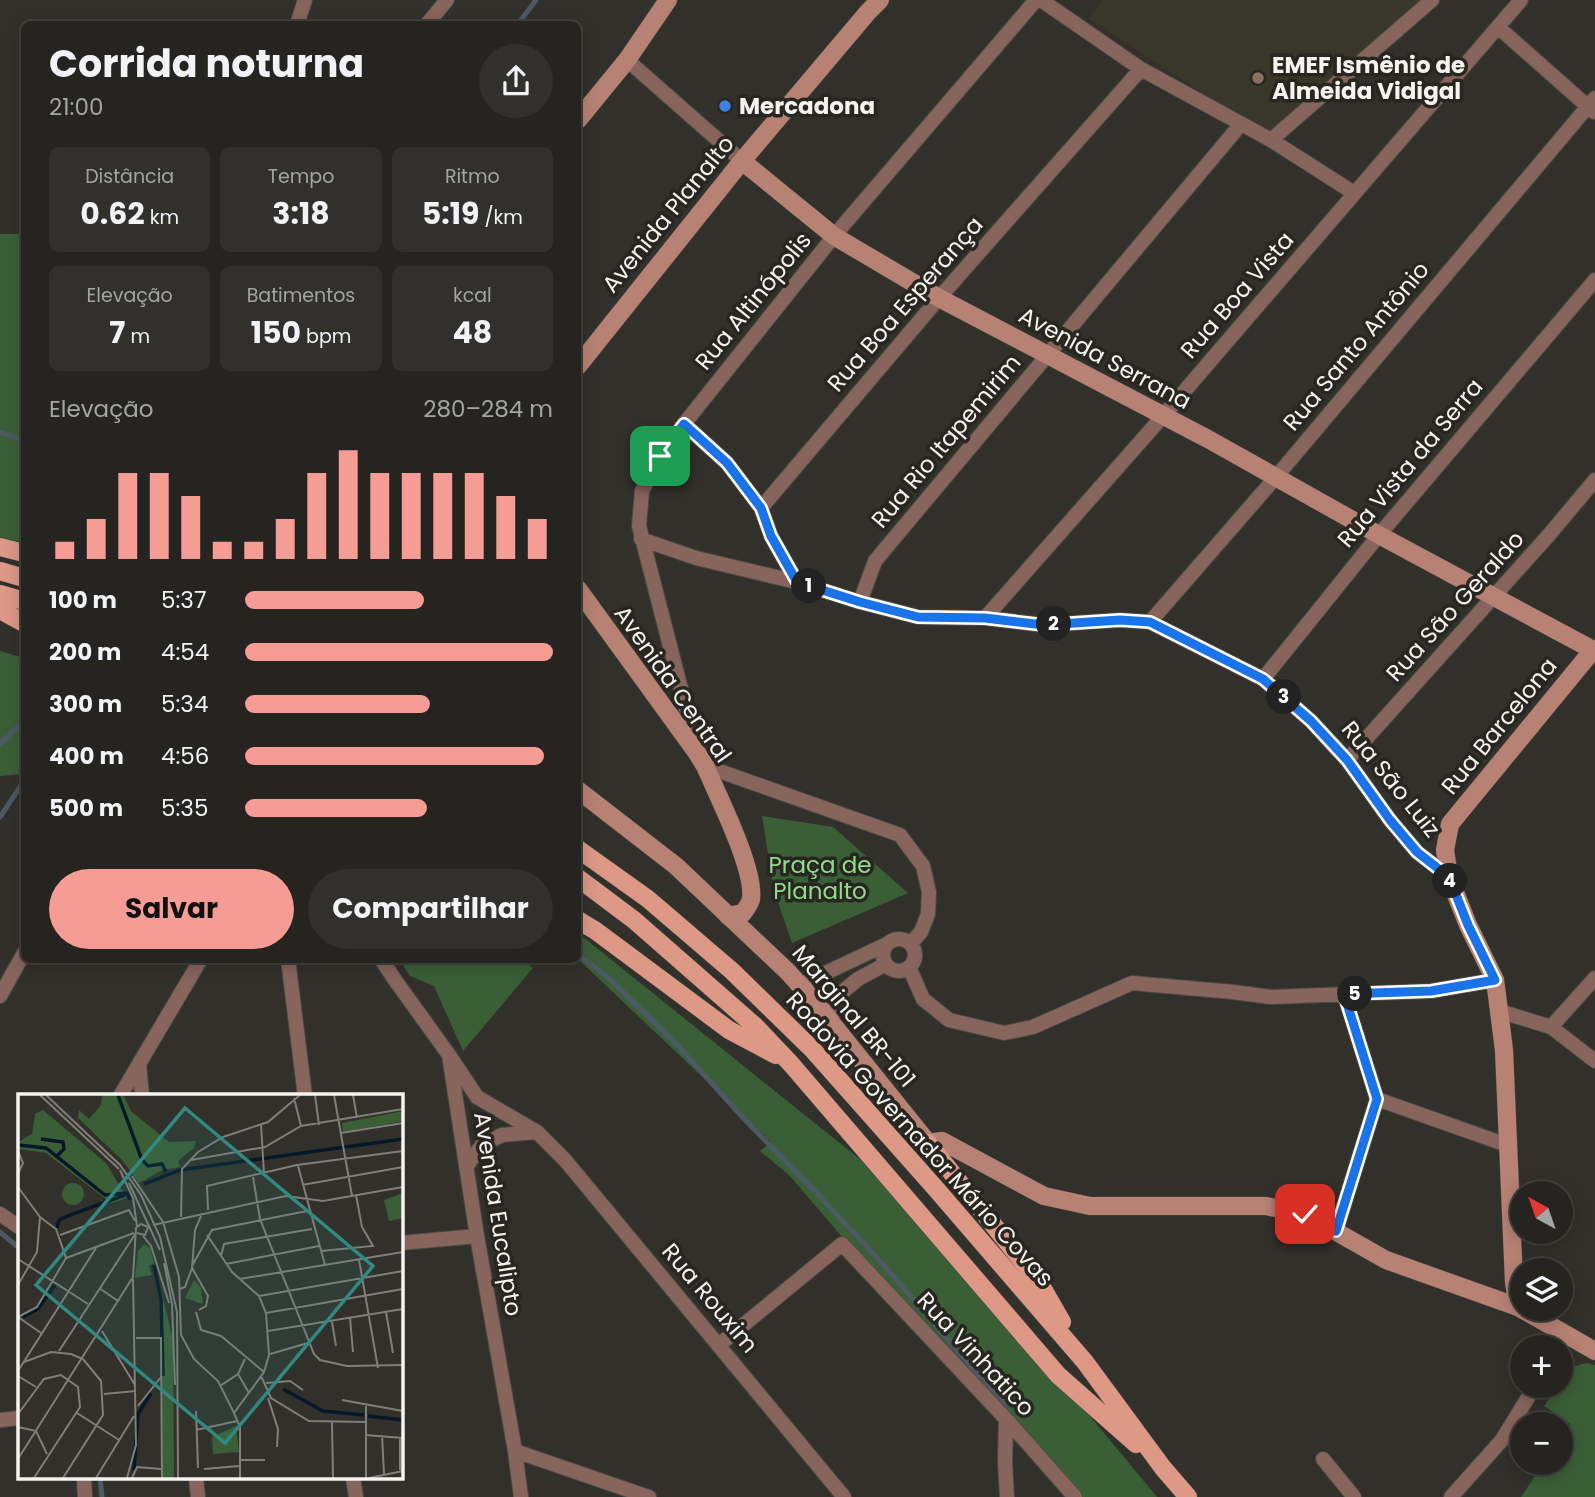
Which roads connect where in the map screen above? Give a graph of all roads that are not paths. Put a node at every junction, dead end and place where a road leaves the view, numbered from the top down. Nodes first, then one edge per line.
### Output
1 (305, 0) edge
2 (447, 0) edge
3 (668, 0) edge
4 (880, 0) edge
5 (1039, 0) edge
6 (1433, 0) edge
7 (1521, 0) edge
8 (298, 21) edge
9 (430, 21) edge
10 (1498, 27) junction
11 (627, 60) junction
12 (1141, 69) junction
13 (1593, 106) edge
14 (581, 116) edge
15 (1241, 124) junction
16 (1272, 139) junction
17 (743, 161) junction
18 (1354, 193) junction
19 (834, 236) junction
20 (1595, 280) edge
21 (939, 298) junction
22 (1047, 356) junction
23 (581, 362) edge
24 (1163, 416) junction
25 (684, 424) junction
26 (1276, 477) junction
27 (1595, 480) edge
28 (761, 508) junction
29 (1379, 535) junction
30 (642, 539) junction
31 (0, 547) edge
32 (21, 552) edge
33 (0, 571) edge
34 (21, 577) edge
35 (797, 582) junction
36 (581, 593) edge
37 (0, 594) edge
38 (1494, 597) junction
39 (21, 600) edge
40 (860, 602) junction
41 (0, 610) edge
42 (985, 618) junction
43 (21, 621) edge
44 (1150, 622) junction
45 (1594, 651) edge
46 (678, 679) junction
47 (1263, 679) junction
48 (650, 688) junction
49 (701, 759) junction
50 (1347, 760) junction
51 (581, 792) edge
52 (581, 851) edge
53 (1449, 877) junction
54 (581, 880) edge
55 (728, 916) junction
56 (581, 922) edge
57 (911, 943) junction
58 (887, 944) junction
59 (21, 958) edge
60 (199, 963) edge
61 (288, 963) edge
62 (384, 963) edge
63 (886, 964) junction
64 (909, 967) junction
65 (1595, 978) edge
66 (1495, 980) junction
67 (800, 985) junction
68 (1344, 994) junction
69 (0, 996) edge
70 (1499, 1011) junction
71 (830, 1020) junction
72 (1551, 1027) junction
73 (449, 1055) junction
74 (1595, 1061) edge
75 (139, 1064) junction
76 (791, 1064) junction
77 (121, 1094) edge
78 (142, 1094) edge
79 (305, 1094) edge
80 (1377, 1099) junction
81 (537, 1132) junction
82 (928, 1143) junction
83 (1507, 1144) junction
84 (466, 1167) junction
85 (0, 1214) edge
86 (18, 1226) edge
87 (1336, 1231) junction
88 (477, 1236) junction
89 (402, 1243) edge
90 (1513, 1258) edge
91 (1510, 1304) edge
92 (1536, 1321) edge
93 (1554, 1335) edge
94 (1573, 1344) edge
95 (719, 1345) junction
96 (1595, 1350) edge
97 (1085, 1362) junction
98 (1528, 1398) edge
99 (18, 1418) edge
100 (1006, 1419) junction
101 (0, 1420) edge
102 (515, 1451) junction
103 (1323, 1459) dead end
104 (1163, 1468) junction
105 (521, 1497) edge
106 (649, 1497) edge
107 (844, 1497) edge
108 (1007, 1497) edge
109 (1075, 1497) edge
110 (1188, 1497) edge
111 (1354, 1497) edge
112 (1451, 1497) edge

1 - 8 street
2 - 9 street
3 - 11 street
4 - 17 street, Avenida Planalto
5 - 12 street
5 - 19 street, Rua Altinópolis
6 - 16 street
7 - 10 street, Rua Boa Vista
10 - 13 street
10 - 18 street, Rua Boa Vista
11 - 14 street
11 - 17 street, Avenida Serrana
12 - 15 street
12 - 21 street, Rua Boa Esperança
13 - 26 street, Rua Santo Antônio
15 - 16 street
15 - 22 street, Rua Rio Itapemirim
16 - 18 street
17 - 19 street, Avenida Serrana
17 - 23 street, Avenida Planalto
18 - 24 street, Rua Boa Vista
19 - 21 street, Avenida Serrana
19 - 25 street, Rua Altinópolis
20 - 29 street, Rua Vista da Serra
21 - 22 street, Avenida Serrana
21 - 28 street, Rua Boa Esperança
22 - 24 street, Avenida Serrana
22 - 40 street, Rua Rio Itapemirim
24 - 26 street, Avenida Serrana
24 - 42 street, Rua Boa Vista
25 - 28 street
25 - 30 street, Rua Altinópolis
26 - 29 street, Avenida Serrana
26 - 44 street, Rua Santo Antônio
27 - 38 street, Rua São Geraldo
28 - 35 street
29 - 38 street, Avenida Serrana
29 - 47 street, Rua Vista da Serra
30 - 35 street, Rua São Luiz
30 - 46 street, Rua Altinópolis
31 - 32 main road
33 - 34 main road
35 - 40 street, Rua São Luiz
36 - 48 street, Avenida Central
37 - 39 main road
38 - 45 street, Avenida Serrana
38 - 50 street, Rua São Geraldo
40 - 42 street, Rua São Luiz
41 - 43 main road
42 - 44 street, Rua São Luiz
44 - 47 street, Rua São Luiz
45 - 53 street, Rua Barcelona
46 - 48 street
46 - 49 street, Rua Altinópolis
47 - 50 street, Rua São Luiz
48 - 49 street, Avenida Central
49 - 55 street, Avenida Central
49 - 57 street
50 - 53 street, Rua São Luiz
51 - 55 street, Marginal BR-101
52 - 97 main road, Rodovia Governador Mário Covas
53 - 66 street
54 - 76 main road, Rodovia Governador Mário Covas
55 - 67 street, Marginal BR-101
56 - 76 main road
57 - 58 street
57 - 64 street
58 - 63 street
58 - 67 street
59 - 69 street
60 - 75 street
61 - 79 street
62 - 73 street, Avenida Eucalipto
63 - 64 street
63 - 71 street
64 - 68 street
65 - 72 street
66 - 68 street
66 - 70 street
67 - 71 street, Marginal BR-101
68 - 80 street
70 - 72 street
70 - 83 street
71 - 82 street, Marginal BR-101
72 - 74 street
73 - 81 street, Rua Rouxim
73 - 84 street, Avenida Eucalipto
75 - 77 street
75 - 78 street
76 - 104 main road, Rodovia Governador Mário Covas
80 - 83 street
80 - 87 street
81 - 84 street
81 - 95 street, Rua Rouxim
82 - 87 street
82 - 97 main road
83 - 90 street
84 - 88 street, Avenida Eucalipto
85 - 86 street
87 - 91 street
88 - 89 street
88 - 102 street, Avenida Eucalipto
92 - 93 street
94 - 96 street
95 - 100 street, Rua Vinhatico
95 - 107 street, Rua Rouxim
97 - 104 main road, Rodovia Governador Mário Covas
98 - 112 street
99 - 101 street
100 - 108 street
100 - 109 street, Rua Vinhatico
102 - 105 street, Avenida Eucalipto
102 - 106 street
103 - 111 street
104 - 110 main road, Rodovia Governador Mário Covas

